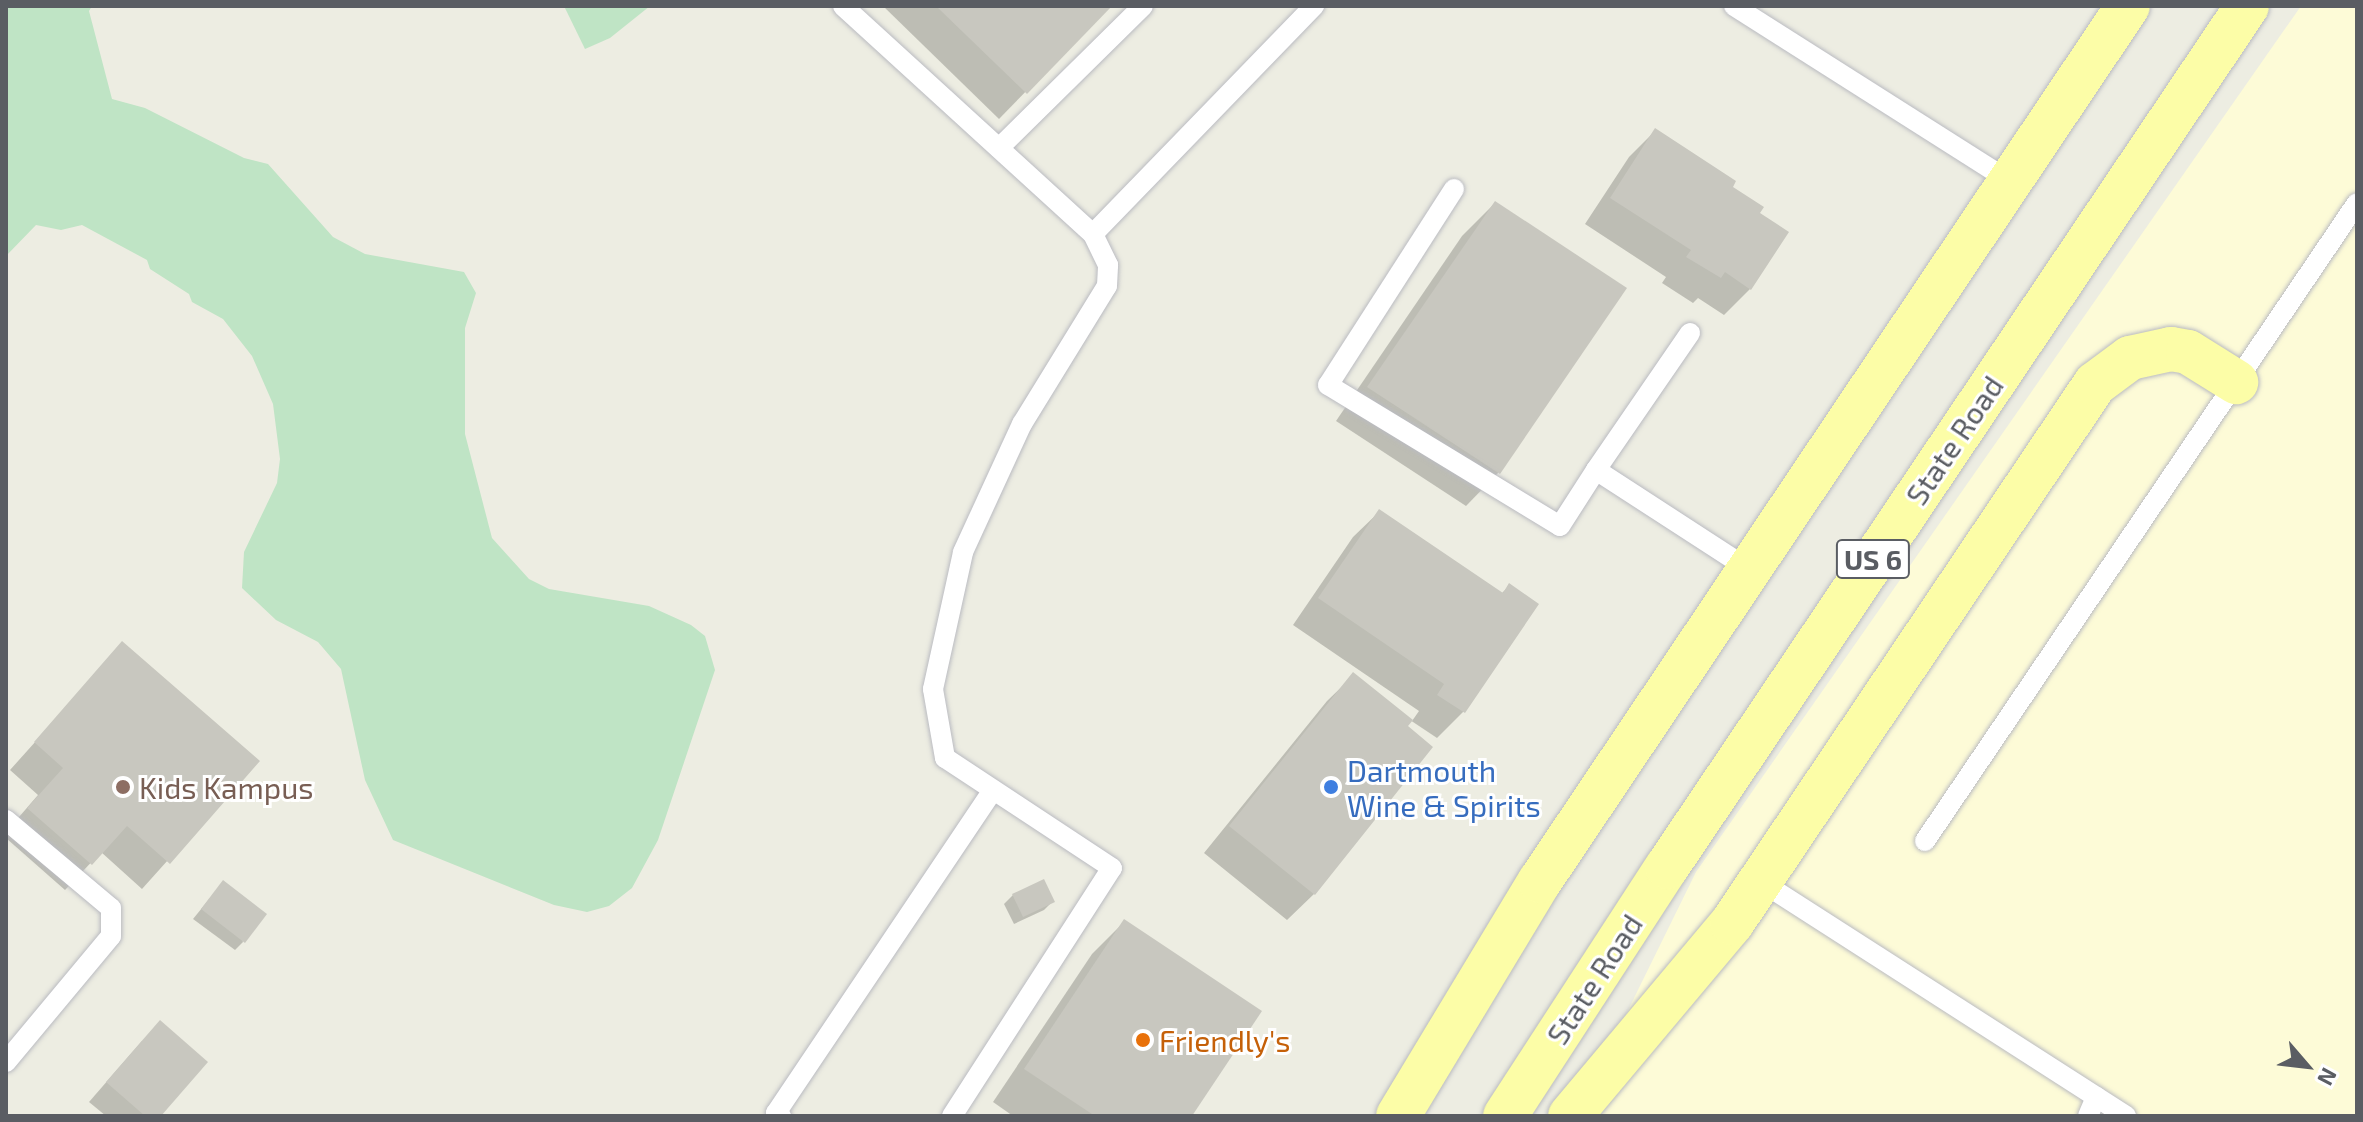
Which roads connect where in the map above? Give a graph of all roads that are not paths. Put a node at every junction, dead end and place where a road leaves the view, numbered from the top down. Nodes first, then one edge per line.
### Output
1 (843, 6) edge
2 (1143, 6) edge
3 (1314, 6) edge
4 (1734, 6) edge
5 (2128, 6) edge
6 (2247, 6) edge
7 (999, 148) junction
8 (2010, 181) junction
9 (1454, 189) dead end
10 (2357, 203) edge
11 (1093, 234) junction
12 (1690, 333) dead end
13 (2236, 382) junction
14 (1596, 470) junction
15 (1750, 570) junction
16 (993, 790) junction
17 (6, 820) edge
18 (1925, 841) dead end
19 (1760, 881) junction
20 (6, 1062) edge
21 (2092, 1106) edge
22 (781, 1116) edge
23 (952, 1116) edge
24 (1398, 1116) edge
25 (1505, 1116) edge
26 (1570, 1116) edge
27 (2126, 1116) edge

1 - 7 lane
2 - 7 lane
3 - 11 lane
4 - 8 lane
5 - 8 main road
6 - 25 main road, State Road / US 6
7 - 11 lane
8 - 15 main road
9 - 14 lane
10 - 13 lane
11 - 16 lane
12 - 14 lane
13 - 18 lane
13 - 19 main road
14 - 15 lane
15 - 24 main road
16 - 22 lane
16 - 23 lane
17 - 20 lane
19 - 21 lane
19 - 26 main road
21 - 27 lane

